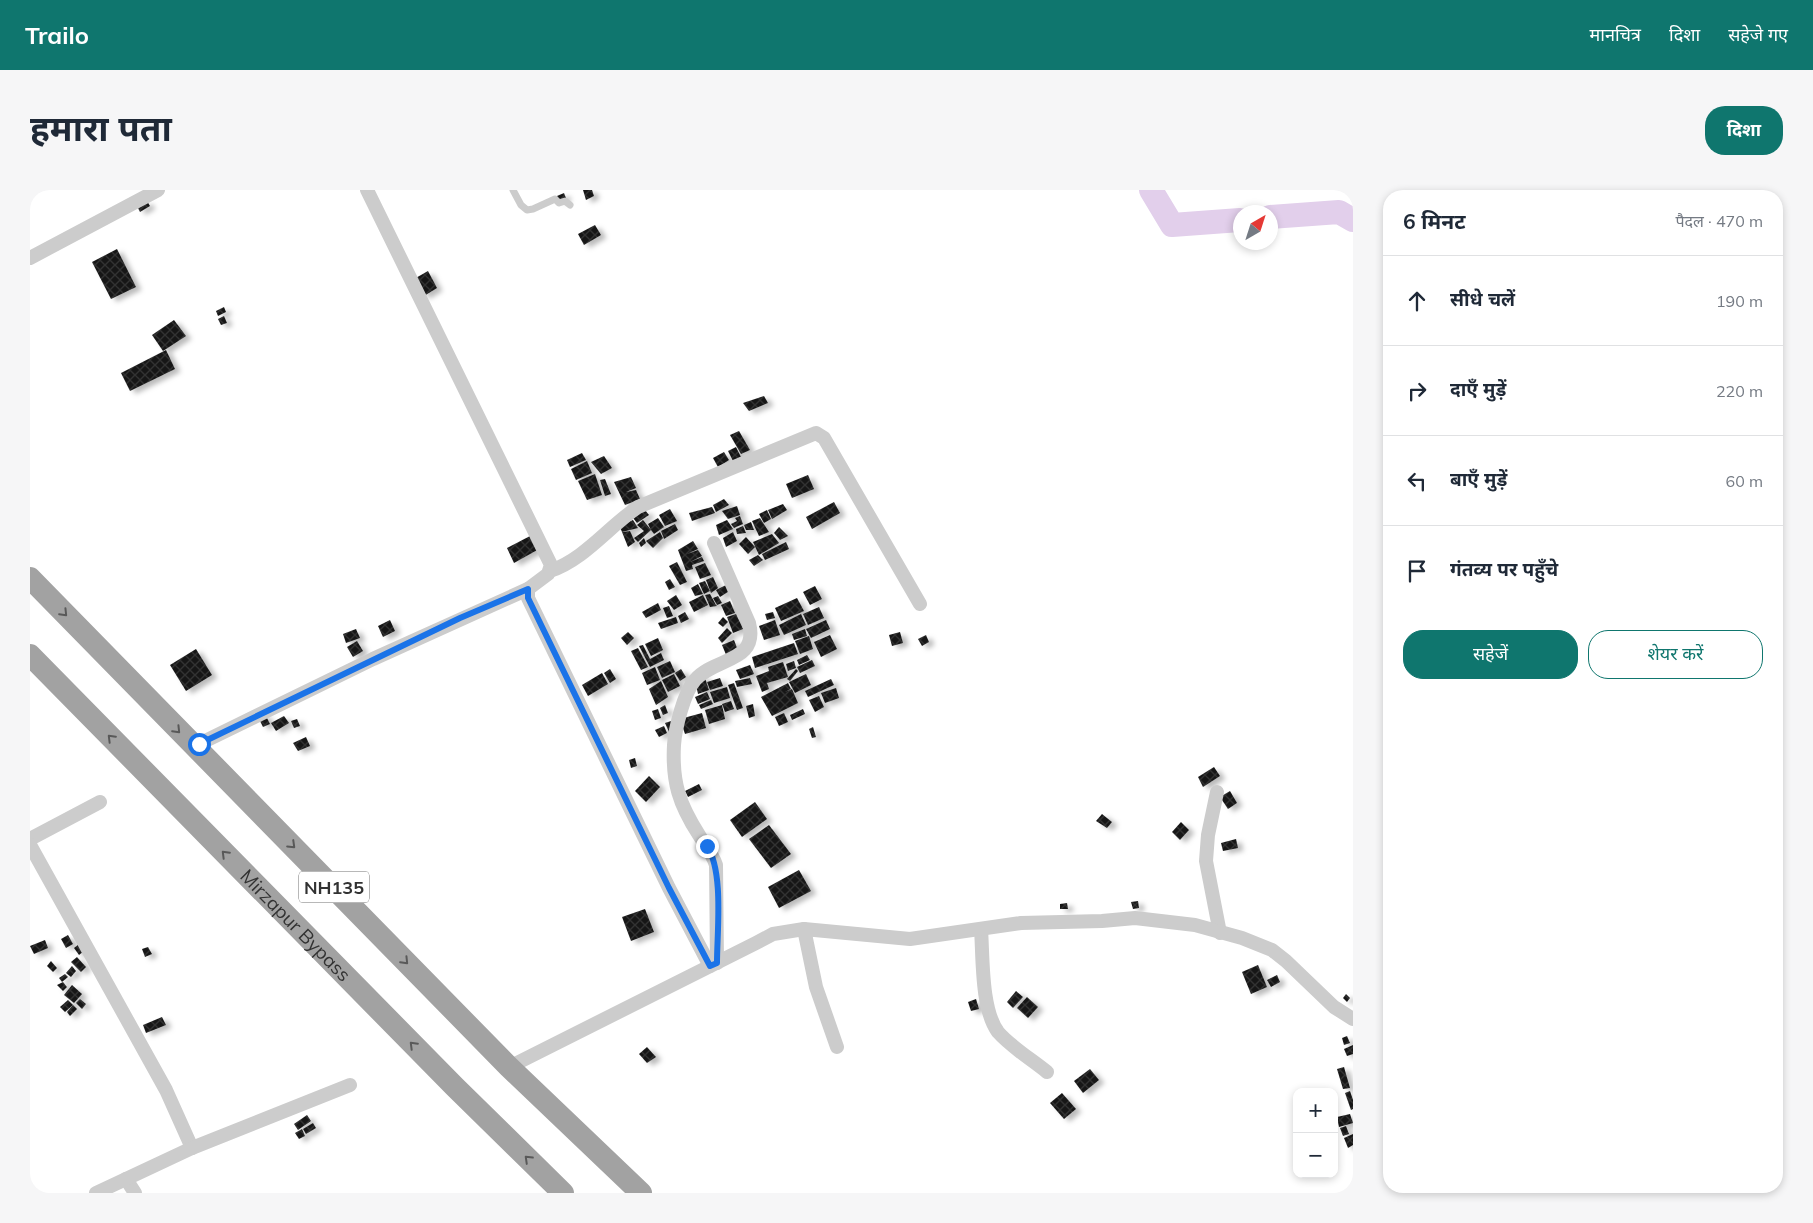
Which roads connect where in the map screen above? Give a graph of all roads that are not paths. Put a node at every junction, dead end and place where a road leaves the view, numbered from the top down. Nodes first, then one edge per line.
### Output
1 (158, 190) edge
2 (367, 190) edge
3 (513, 190) edge
4 (570, 204) dead end
5 (30, 258) edge
6 (714, 543) dead end
7 (550, 571) junction
8 (30, 578) edge
9 (528, 589) junction
10 (920, 604) dead end
11 (30, 656) edge
12 (199, 744) dead end
13 (1217, 792) dead end
14 (100, 802) dead end
15 (30, 839) edge
16 (30, 845) edge
17 (981, 928) junction
18 (804, 929) junction
19 (1220, 933) junction
20 (714, 964) junction
21 (1353, 1019) edge
22 (836, 1046) dead end
23 (509, 1068) junction
24 (1046, 1072) dead end
25 (350, 1085) dead end
26 (192, 1148) junction
27 (126, 1179) junction
28 (96, 1193) edge
29 (135, 1193) edge
30 (563, 1193) edge
31 (641, 1193) edge

1 - 5 street
2 - 7 street
3 - 4 lane
6 - 20 street
7 - 9 street
7 - 10 street
8 -> 23 highway, NH135
9 - 12 street
9 - 20 street
30 -> 11 highway, Mirzapur Bypass / NH135
13 - 19 street
14 - 15 street
16 - 26 street
17 - 18 street
17 - 19 street
17 - 24 street
18 - 20 street
18 - 22 street
19 - 21 street
20 - 23 street
23 - 31 highway, NH135
25 - 26 street
26 - 27 street
27 - 28 street
27 - 29 street

